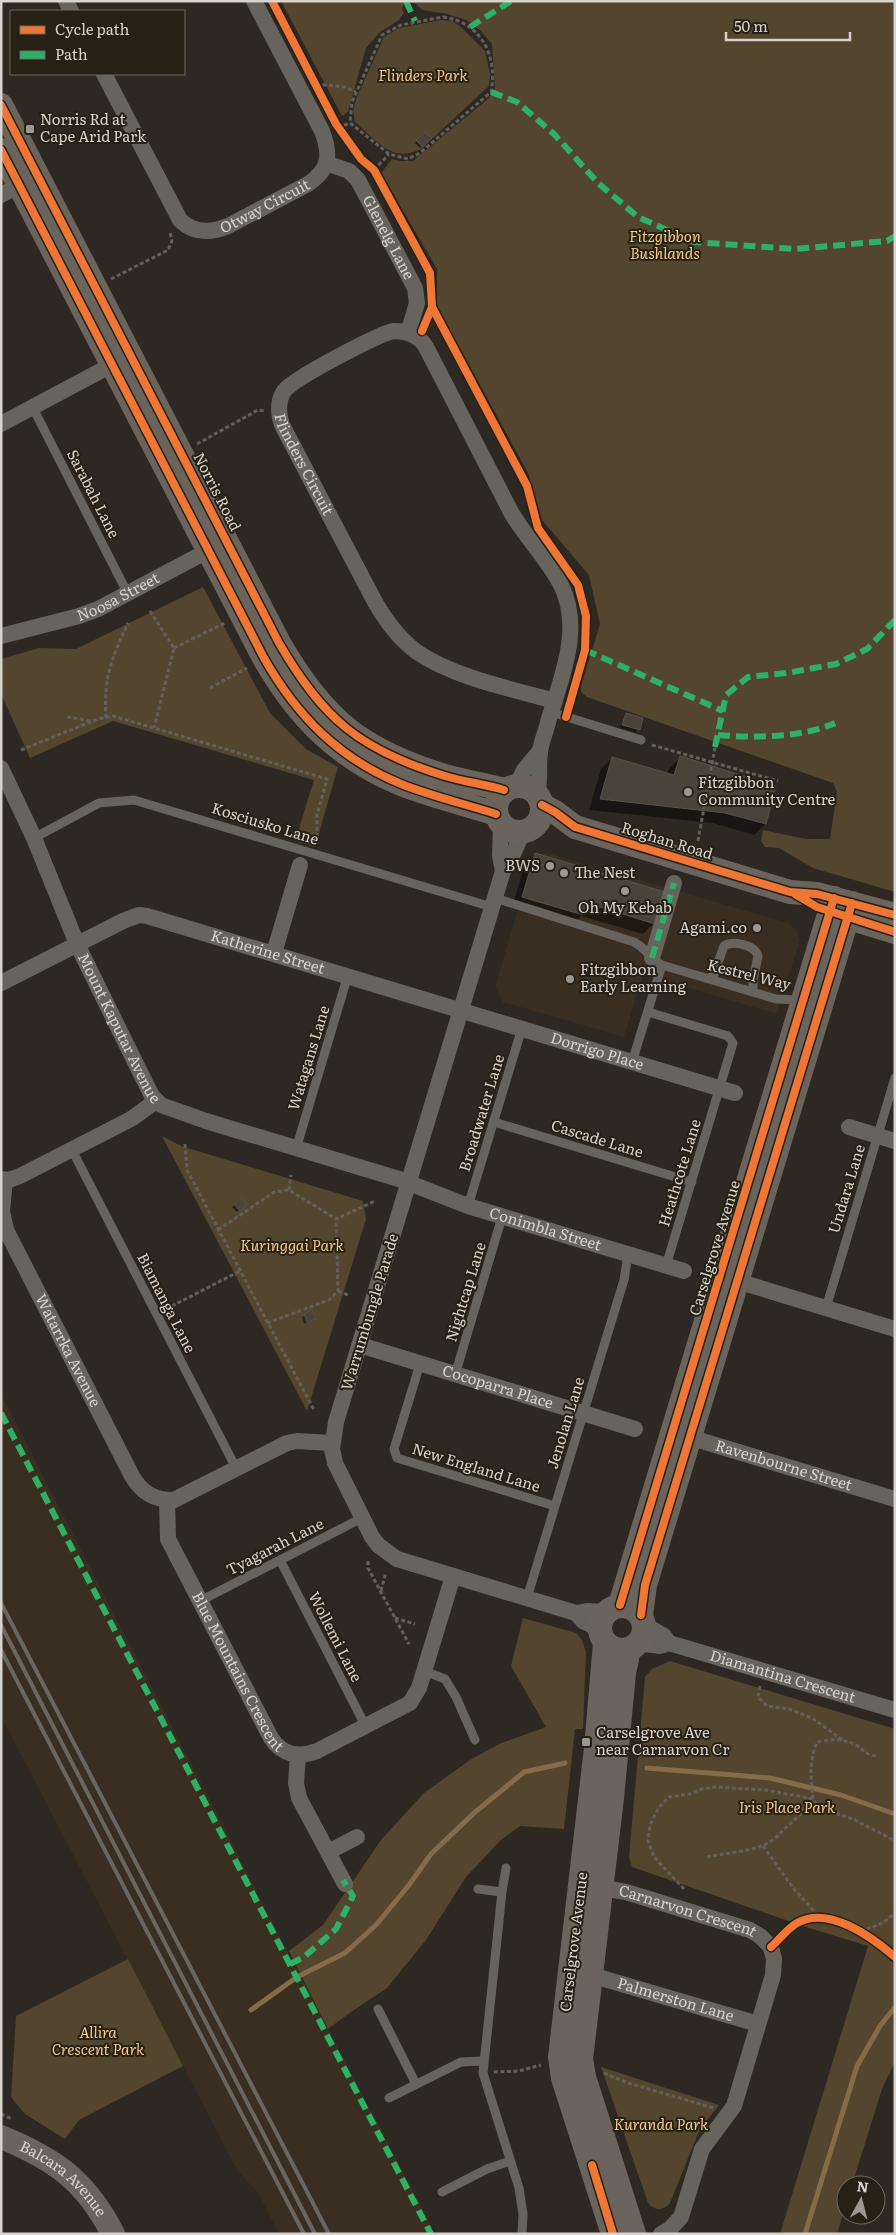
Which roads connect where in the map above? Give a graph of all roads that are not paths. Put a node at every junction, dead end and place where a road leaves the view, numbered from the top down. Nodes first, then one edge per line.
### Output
1 (254, 1) edge
2 (105, 75) edge
3 (1, 104) edge
4 (1, 150) edge
5 (326, 163) junction
6 (20, 186) edge
7 (408, 333) junction
8 (122, 360) junction
9 (33, 408) junction
10 (1, 424) edge
11 (218, 546) junction
12 (128, 594) junction
13 (1, 636) edge
14 (553, 707) junction
15 (644, 742) road end
16 (1, 768) edge
17 (519, 809) junction
18 (34, 838) junction
19 (302, 858) junction
20 (503, 871) junction
21 (674, 883) dead end
22 (493, 902) junction
23 (841, 907) junction
24 (895, 914) edge
25 (895, 932) edge
26 (77, 944) junction
27 (274, 953) junction
28 (657, 962) junction
29 (348, 975) junction
30 (709, 979) junction
31 (1, 983) edge
32 (753, 992) junction
33 (804, 1000) junction
34 (461, 1009) junction
35 (648, 1012) junction
36 (522, 1028) junction
37 (632, 1062) junction
38 (895, 1078) edge
39 (728, 1090) junction
40 (156, 1101) junction
41 (494, 1122) junction
42 (849, 1127) dead end
43 (877, 1136) junction
44 (895, 1141) edge
45 (296, 1149) junction
46 (72, 1150) junction
47 (3, 1179) edge
48 (692, 1182) junction
49 (409, 1183) junction
50 (468, 1206) junction
51 (502, 1217) junction
52 (628, 1254) junction
53 (666, 1266) junction
54 (684, 1271) dead end
55 (729, 1279) junction
56 (826, 1308) junction
57 (895, 1329) edge
58 (360, 1345) junction
59 (420, 1364) junction
60 (456, 1375) junction
61 (583, 1414) junction
62 (635, 1430) dead end
63 (682, 1435) junction
64 (332, 1443) junction
65 (236, 1468) junction
66 (895, 1499) edge
67 (167, 1500) junction
68 (555, 1506) junction
69 (362, 1518) junction
70 (280, 1560) junction
71 (453, 1576) junction
72 (528, 1598) junction
73 (200, 1601) junction
74 (623, 1628) junction
75 (424, 1671) junction
76 (895, 1710) edge
77 (366, 1727) junction
78 (475, 1740) dead end
79 (298, 1755) junction
80 (357, 1837) dead end
81 (328, 1852) junction
82 (506, 1868) dead end
83 (345, 1884) dead end
84 (591, 1886) junction
85 (478, 1889) dead end
86 (502, 1892) junction
87 (591, 1975) junction
88 (378, 2009) dead end
89 (758, 2024) junction
90 (483, 2061) junction
91 (416, 2084) junction
92 (389, 2098) dead end
93 (1, 2137) edge
94 (510, 2161) junction
95 (442, 2192) dead end
96 (114, 2234) edge
97 (522, 2234) edge
98 (613, 2234) edge
99 (634, 2234) edge
100 (661, 2234) edge

1 - 5 street
2 - 5 street, Otway Circuit
3 - 6 street, Norris Road
4 - 6 street, Norris Road
5 - 7 street, Glenelg Lane
6 - 8 street, Norris Road
7 - 14 street
7 - 14 street, Flinders Circuit
8 - 9 street
8 - 11 street, Norris Road
9 - 10 street
9 - 12 lane, Sarabah Lane
11 - 12 street, Noosa Street
11 - 17 street, Norris Road
12 - 13 street, Noosa Street
14 - 15 lane
14 - 17 street
16 - 18 street, Mount Kaputar Avenue
17 - 20 street, Warrumbungle Parade
17 - 20 street, Warrumbungle Parade
17 - 23 street, Roghan Road
18 - 19 lane, Kosciusko Lane
18 - 26 street, Mount Kaputar Avenue
19 - 22 lane, Kosciusko Lane
19 - 27 street
20 - 22 street, Warrumbungle Parade
21 - 28 street
22 - 28 lane, Kestrel Way
22 - 34 street, Warrumbungle Parade
23 - 24 street, Roghan Road
23 - 25 street, Roghan Road
23 - 33 street, Carselgrove Avenue
23 - 55 street, Carselgrove Avenue
26 - 27 street, Katherine Street
26 - 31 street, Katherine Street
26 - 40 street, Mount Kaputar Avenue
27 - 29 street, Katherine Street
28 - 30 lane, Kestrel Way
28 - 35 lane
29 - 34 street, Katherine Street
29 - 45 lane, Watagans Lane
30 - 32 lane, Kestrel Way
30 - 32 lane
32 - 33 lane, Kestrel Way
33 - 55 street, Carselgrove Avenue
34 - 36 street, Dorrigo Place
34 - 49 street, Warrumbungle Parade
35 - 37 lane
35 - 39 lane, Heathcote Lane
36 - 37 street, Dorrigo Place
36 - 41 lane, Broadwater Lane
37 - 39 street, Dorrigo Place
38 - 43 lane, Undara Lane
39 - 48 lane, Heathcote Lane
40 - 45 street, Mount Kaputar Avenue
40 - 46 street
41 - 48 lane, Cascade Lane
41 - 50 lane, Broadwater Lane
42 - 43 street
43 - 44 street
43 - 56 lane, Undara Lane
45 - 49 street, Mount Kaputar Avenue
46 - 47 street
46 - 65 lane, Biamanga Lane
47 - 67 street, Watarrka Avenue
48 - 53 lane, Heathcote Lane
49 - 50 street, Conimbla Street
49 - 58 street, Warrumbungle Parade
50 - 51 street, Conimbla Street
51 - 52 street, Conimbla Street
51 - 60 lane, Nightcap Lane
52 - 53 street, Conimbla Street
52 - 61 lane, Jenolan Lane
53 - 54 street, Conimbla Street
55 - 56 street
55 - 63 street, Carselgrove Avenue
56 - 57 street
58 - 59 street, Cocoparra Place
58 - 64 street, Warrumbungle Parade
59 - 60 street, Cocoparra Place
59 - 68 lane, New England Lane
60 - 61 street, Cocoparra Place
61 - 62 street, Cocoparra Place
61 - 68 lane, Jenolan Lane
63 - 66 street, Ravenbourne Street
63 - 74 street, Carselgrove Avenue
64 - 65 street
64 - 69 street, Warrumbungle Parade
65 - 67 street
67 - 73 street, Blue Mountains Crescent
68 - 72 lane, Jenolan Lane
69 - 70 lane, Tyagarah Lane
69 - 71 street, Warrumbungle Parade
70 - 73 lane, Tyagarah Lane
70 - 77 lane, Wollemi Lane
71 - 72 street, Warrumbungle Parade
71 - 75 street, Blue Mountains Crescent
72 - 74 street, Warrumbungle Parade
73 - 79 street, Blue Mountains Crescent
74 - 76 street, Diamantina Crescent
74 - 84 street, Carselgrove Avenue
75 - 77 street, Blue Mountains Crescent
75 - 78 lane
77 - 79 street, Blue Mountains Crescent
79 - 81 street
80 - 81 street
81 - 83 street
82 - 86 lane
84 - 87 street, Carselgrove Avenue
84 - 89 street, Carnarvon Crescent
84 - 98 street, Carselgrove Avenue
85 - 86 lane
86 - 90 lane
87 - 89 street, Palmerston Lane
87 - 99 street, Carselgrove Avenue
88 - 91 lane
89 - 100 street, Carnarvon Crescent
90 - 91 lane
90 - 94 lane
91 - 92 lane
93 - 96 street, Balcara Avenue
94 - 95 lane
94 - 97 lane

